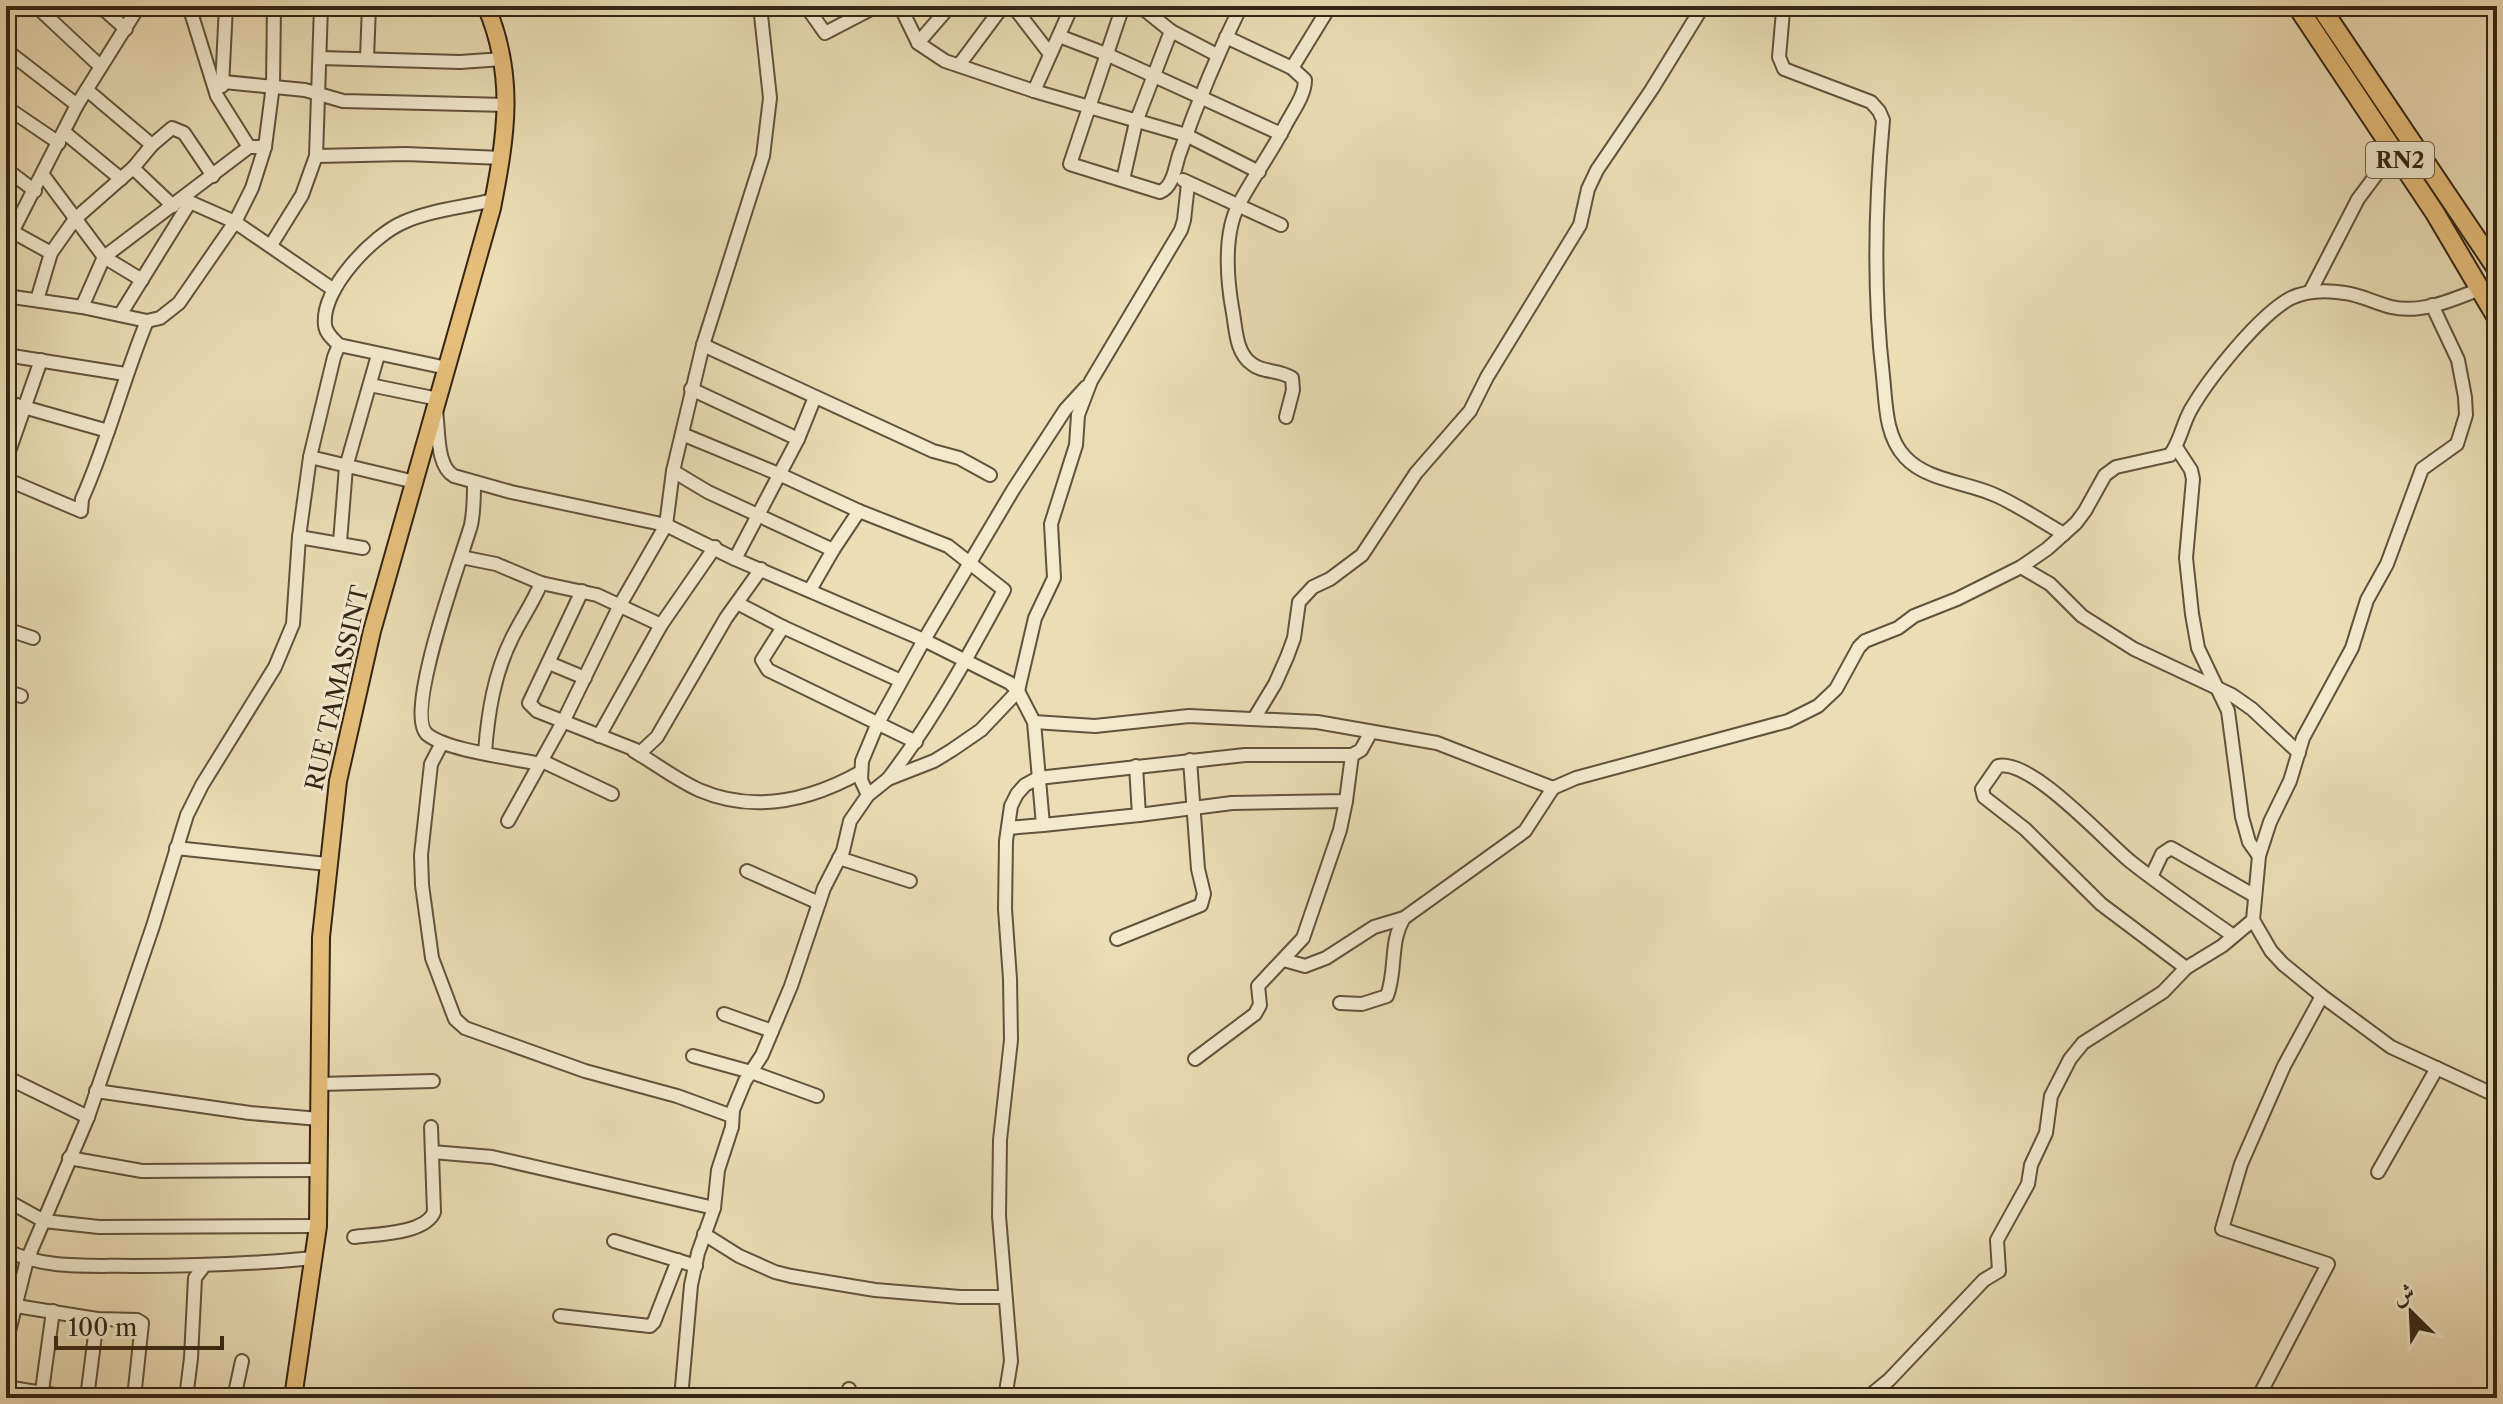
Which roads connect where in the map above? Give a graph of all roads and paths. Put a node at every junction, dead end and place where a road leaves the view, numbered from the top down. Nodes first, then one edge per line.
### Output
1 (36, 6) edge
2 (100, 6) edge
3 (139, 6) edge
4 (189, 6) edge
5 (226, 6) edge
6 (274, 6) edge
7 (321, 6) edge
8 (369, 6) edge
9 (486, 6) edge
10 (760, 6) edge
11 (806, 6) edge
12 (877, 6) edge
13 (900, 6) edge
14 (917, 6) edge
15 (950, 6) edge
16 (1003, 6) edge
17 (1013, 6) edge
18 (1072, 6) edge
19 (1123, 6) edge
20 (1140, 6) edge
21 (1241, 6) edge
22 (1330, 6) edge
23 (1703, 6) edge
24 (2297, 6) edge
25 (2320, 6) edge
26 (1783, 8) edge
27 (907, 18) junction
28 (126, 29) junction
29 (1171, 31) junction
30 (1059, 36) junction
31 (1226, 37) junction
32 (918, 43) junction
33 (6, 50) edge
34 (1050, 54) junction
35 (1106, 54) junction
36 (1217, 55) junction
37 (320, 58) junction
38 (367, 58) junction
39 (503, 59) junction
40 (959, 65) junction
41 (100, 66) junction
42 (1292, 68) junction
43 (1154, 77) junction
44 (224, 82) junction
45 (273, 85) junction
46 (87, 90) junction
47 (1034, 91) junction
48 (317, 95) junction
49 (217, 96) junction
50 (1200, 98) junction
51 (77, 105) junction
52 (507, 105) junction
53 (6, 107) edge
54 (1090, 107) junction
55 (1136, 122) junction
56 (1281, 134) junction
57 (1186, 135) junction
58 (61, 137) junction
59 (152, 145) junction
60 (249, 147) junction
61 (265, 147) junction
62 (2394, 151) junction
63 (316, 156) junction
64 (502, 158) junction
65 (133, 168) junction
66 (6, 169) edge
67 (1259, 172) junction
68 (1174, 173) junction
69 (43, 175) junction
70 (213, 176) junction
71 (121, 179) junction
72 (1123, 180) junction
73 (1188, 184) junction
74 (35, 191) junction
75 (493, 200) junction
76 (182, 202) junction
77 (1238, 205) junction
78 (75, 219) junction
79 (235, 222) junction
80 (1281, 225) dead end
81 (8, 240) edge
82 (2489, 241) edge
83 (271, 245) junction
84 (51, 253) junction
85 (104, 257) junction
86 (2497, 269) edge
87 (142, 280) junction
88 (2480, 289) junction
89 (334, 290) junction
90 (2310, 292) junction
91 (6, 296) edge
92 (37, 300) junction
93 (2432, 305) junction
94 (82, 307) junction
95 (120, 315) junction
96 (2497, 318) edge
97 (147, 321) junction
98 (339, 345) junction
99 (703, 345) junction
100 (6, 355) edge
101 (378, 355) junction
102 (41, 360) junction
103 (447, 368) junction
104 (125, 374) junction
105 (1091, 381) junction
106 (370, 385) junction
107 (691, 389) junction
108 (815, 397) junction
109 (6, 402) edge
110 (437, 404) junction
111 (26, 407) junction
112 (1286, 417) dead end
113 (108, 431) junction
114 (682, 434) junction
115 (798, 439) junction
116 (2176, 447) junction
117 (310, 457) junction
118 (6, 460) edge
119 (346, 467) junction
120 (673, 471) junction
121 (781, 475) junction
122 (990, 475) dead end
123 (6, 479) edge
124 (415, 482) junction
125 (474, 483) junction
126 (859, 511) junction
127 (759, 514) junction
128 (666, 525) junction
129 (2064, 534) junction
130 (299, 537) junction
131 (340, 542) junction
132 (715, 547) junction
133 (363, 548) dead end
134 (833, 550) junction
135 (461, 557) junction
136 (735, 559) junction
137 (969, 564) junction
138 (2021, 567) junction
139 (761, 569) junction
140 (541, 583) junction
141 (810, 590) junction
142 (582, 591) junction
143 (737, 603) junction
144 (620, 605) junction
145 (661, 625) junction
146 (783, 627) junction
147 (6, 629) edge
148 (33, 638) dead end
149 (924, 640) junction
150 (967, 659) junction
151 (549, 663) junction
152 (585, 678) junction
153 (901, 681) junction
154 (2216, 686) junction
155 (6, 691) edge
156 (1018, 691) junction
157 (21, 696) dead end
158 (1255, 717) junction
159 (563, 722) junction
160 (1034, 722) junction
161 (877, 725) junction
162 (1371, 732) junction
163 (599, 736) junction
164 (916, 742) junction
165 (442, 743) junction
166 (633, 751) junction
167 (485, 752) junction
168 (2299, 753) junction
169 (1352, 755) junction
170 (1190, 760) junction
171 (541, 762) junction
172 (1136, 766) junction
173 (861, 772) junction
174 (1038, 778) junction
175 (888, 779) junction
176 (1553, 788) junction
177 (612, 794) dead end
178 (868, 795) junction
179 (1346, 801) junction
180 (1194, 809) junction
181 (1139, 815) junction
182 (508, 821) dead end
183 (1043, 825) junction
184 (1008, 828) junction
185 (176, 848) junction
186 (2259, 856) junction
187 (839, 858) junction
188 (327, 864) junction
189 (747, 871) dead end
190 (2151, 877) junction
191 (910, 881) dead end
192 (2255, 896) junction
193 (819, 903) junction
194 (1404, 918) junction
195 (2253, 920) junction
196 (2232, 935) junction
197 (1117, 939) dead end
198 (1284, 960) junction
199 (2186, 968) junction
200 (2322, 996) junction
201 (1340, 1003) dead end
202 (724, 1014) dead end
203 (772, 1031) junction
204 (693, 1056) dead end
205 (1195, 1059) dead end
206 (2437, 1068) junction
207 (751, 1072) junction
208 (6, 1077) edge
209 (433, 1081) dead end
210 (320, 1084) junction
211 (96, 1091) junction
212 (817, 1096) dead end
213 (2497, 1096) edge
214 (732, 1116) junction
215 (88, 1117) junction
216 (319, 1119) junction
217 (431, 1127) dead end
218 (432, 1152) junction
219 (69, 1158) junction
220 (320, 1170) junction
221 (2378, 1172) dead end
222 (6, 1200) edge
223 (714, 1208) junction
224 (44, 1221) junction
225 (318, 1226) junction
226 (704, 1234) junction
227 (354, 1237) dead end
228 (614, 1241) dead end
229 (6, 1250) edge
230 (314, 1258) junction
231 (27, 1260) junction
232 (678, 1260) junction
233 (204, 1266) junction
234 (696, 1266) junction
235 (1005, 1297) junction
236 (16, 1306) junction
237 (53, 1311) junction
238 (560, 1316) dead end
239 (97, 1319) junction
240 (6, 1343) edge
241 (242, 1361) dead end
242 (6, 1387) edge
243 (41, 1395) edge
244 (73, 1398) edge
245 (87, 1398) edge
246 (134, 1398) edge
247 (186, 1398) edge
248 (234, 1398) edge
249 (293, 1398) edge
250 (681, 1398) edge
251 (1005, 1398) edge
252 (1867, 1398) edge
253 (2258, 1398) edge

1 - 41 street
2 - 28 street
3 - 28 street
4 - 49 street
5 - 44 street
6 - 45 street
7 - 37 street
8 - 38 street
9 - 39 main road, RUE TAMASSINT
10 - 99 street
11 - 12 street
13 - 27 street
14 - 27 street
15 - 32 street
16 - 40 street
17 - 34 street
18 - 30 street
19 - 35 street
20 - 29 street
21 - 31 street
22 - 42 street
23 - 158 street
24 - 62 highway, RN2
25 - 82 highway, RN2
26 - 129 street
27 - 32 street
28 - 41 street
29 - 36 street
29 - 43 street
30 - 34 street
30 - 35 street
31 - 36 street
31 - 42 street
32 - 40 street
33 - 51 street
34 - 47 street
35 - 43 street
35 - 54 street
36 - 50 street
37 - 38 street
37 - 48 street
38 - 39 street
39 - 52 main road, RUE TAMASSINT
40 - 47 street
41 - 46 street
42 - 56 street
43 - 50 street
43 - 55 street
44 - 45 street
44 - 49 street
45 - 48 street
45 - 61 street
46 - 51 street
46 - 59 street
47 - 54 street
48 - 52 street
48 - 63 street
49 - 60 street
50 - 56 street
50 - 57 street
51 - 58 street
52 - 64 main road, RUE TAMASSINT
53 - 58 street
54 - 55 street
54 - 72 street
55 - 57 street
55 - 72 street
56 - 67 street
57 - 67 street
57 - 68 street
58 - 69 street
58 - 71 street
59 - 65 street
59 - 70 street
60 - 61 street
60 - 70 street
61 - 79 street
62 - 88 highway, RN2
62 - 90 street
63 - 64 street
63 - 83 street
64 - 75 main road, RUE TAMASSINT
65 - 71 street
65 - 76 street
66 - 74 street
67 - 77 street
68 - 72 street
68 - 73 street
69 - 74 street
69 - 78 street
70 - 76 street
71 - 78 street
73 - 77 street
73 - 105 street
74 - 81 street
75 - 89 street
75 - 103 main road, RUE TAMASSINT
76 - 79 street
76 - 85 street
76 - 87 street
77 - 80 street
77 - 112 street
78 - 84 street
78 - 85 street
79 - 83 street
79 - 97 street
81 - 84 street
82 - 86 highway, RN2
83 - 89 street
84 - 92 street
85 - 87 street
85 - 94 street
87 - 95 street
88 - 93 street
88 - 96 highway, RN2
89 - 98 street
90 - 93 street
90 - 116 street
91 - 92 street
92 - 94 street
93 - 168 street
94 - 95 street
95 - 97 street
97 - 104 street
98 - 101 street
98 - 117 street
99 - 107 street
99 - 108 street
100 - 102 street
101 - 103 street
101 - 106 street
102 - 104 street
102 - 111 street
103 - 110 main road, RUE TAMASSINT
104 - 113 street
105 - 137 street
105 - 156 street
106 - 110 street
106 - 119 street
107 - 114 street
107 - 115 street
108 - 115 street
108 - 122 street
109 - 111 street
110 - 124 main road, RUE TAMASSINT
110 - 125 street
111 - 113 street
111 - 118 street
113 - 123 street
114 - 120 street
114 - 121 street
115 - 121 street
116 - 129 street
116 - 154 street
117 - 119 street
117 - 130 street
119 - 124 street
119 - 131 street
120 - 127 street
120 - 128 street
121 - 126 street
121 - 127 street
124 - 188 main road, RUE TAMASSINT
125 - 128 street
125 - 135 street
126 - 134 street
126 - 137 street
127 - 134 street
127 - 136 street
128 - 132 street
128 - 144 street
129 - 138 street
130 - 131 street
130 - 185 street
131 - 133 street
132 - 136 street
132 - 145 street
134 - 141 street
135 - 140 street
135 - 165 street
136 - 139 street
137 - 149 street
137 - 150 street
138 - 154 street
138 - 176 street
139 - 141 street
139 - 143 street
140 - 142 street
140 - 167 street
141 - 149 street
142 - 144 street
142 - 151 street
143 - 146 street
143 - 166 street
144 - 145 street
144 - 152 street
145 - 163 street
146 - 153 street
146 - 161 street
147 - 148 street
149 - 150 street
149 - 153 street
150 - 156 street
150 - 164 street
151 - 152 street
151 - 159 street
152 - 159 street
153 - 161 street
154 - 168 street
154 - 186 street
155 - 157 street
156 - 160 street
156 - 175 street
158 - 160 street
158 - 162 street
159 - 163 street
159 - 171 street
160 - 174 street
161 - 164 street
161 - 173 street
162 - 169 street
162 - 176 street
163 - 166 street
164 - 175 street
165 - 167 street
165 - 214 street
166 - 173 street
167 - 171 street
168 - 186 street
169 - 170 street
169 - 179 street
170 - 172 street
170 - 180 street
171 - 177 street
171 - 182 street
172 - 174 street
172 - 181 street
173 - 178 street
174 - 183 street
174 - 184 street
175 - 178 street
176 - 194 street
178 - 187 street
179 - 180 street
179 - 198 street
180 - 181 street
180 - 197 street
181 - 183 street
183 - 184 street
184 - 235 street
185 - 188 street
185 - 211 street
186 - 192 street
187 - 191 street
187 - 193 street
188 - 210 main road, RUE TAMASSINT
189 - 193 street
190 - 192 street
190 - 196 street
190 - 199 street
192 - 195 street
193 - 203 street
194 - 198 street
194 - 201 street
195 - 196 street
195 - 200 street
196 - 199 street
198 - 205 street
199 - 252 street
200 - 206 street
200 - 253 street
202 - 203 street
203 - 207 street
204 - 207 street
206 - 213 street
206 - 221 street
207 - 212 street
207 - 214 street
208 - 215 street
209 - 210 street
210 - 216 main road, RUE TAMASSINT
211 - 215 street
211 - 216 street
214 - 223 street
215 - 219 street
216 - 220 main road, RUE TAMASSINT
217 - 218 street
218 - 223 street
218 - 227 street
219 - 220 street
219 - 224 street
220 - 225 main road, RUE TAMASSINT
222 - 224 street
223 - 226 street
224 - 225 street
224 - 231 street
225 - 230 main road, RUE TAMASSINT
226 - 234 street
226 - 235 street
228 - 232 street
229 - 231 street
230 - 233 street
230 - 249 main road, RUE TAMASSINT
231 - 233 street
231 - 236 street
232 - 234 street
232 - 238 street
233 - 247 street
234 - 250 street
235 - 251 street
236 - 237 street
236 - 240 street
237 - 239 street
237 - 243 street
239 - 245 street
239 - 246 street
241 - 248 street
242 - 243 street
243 - 244 street

